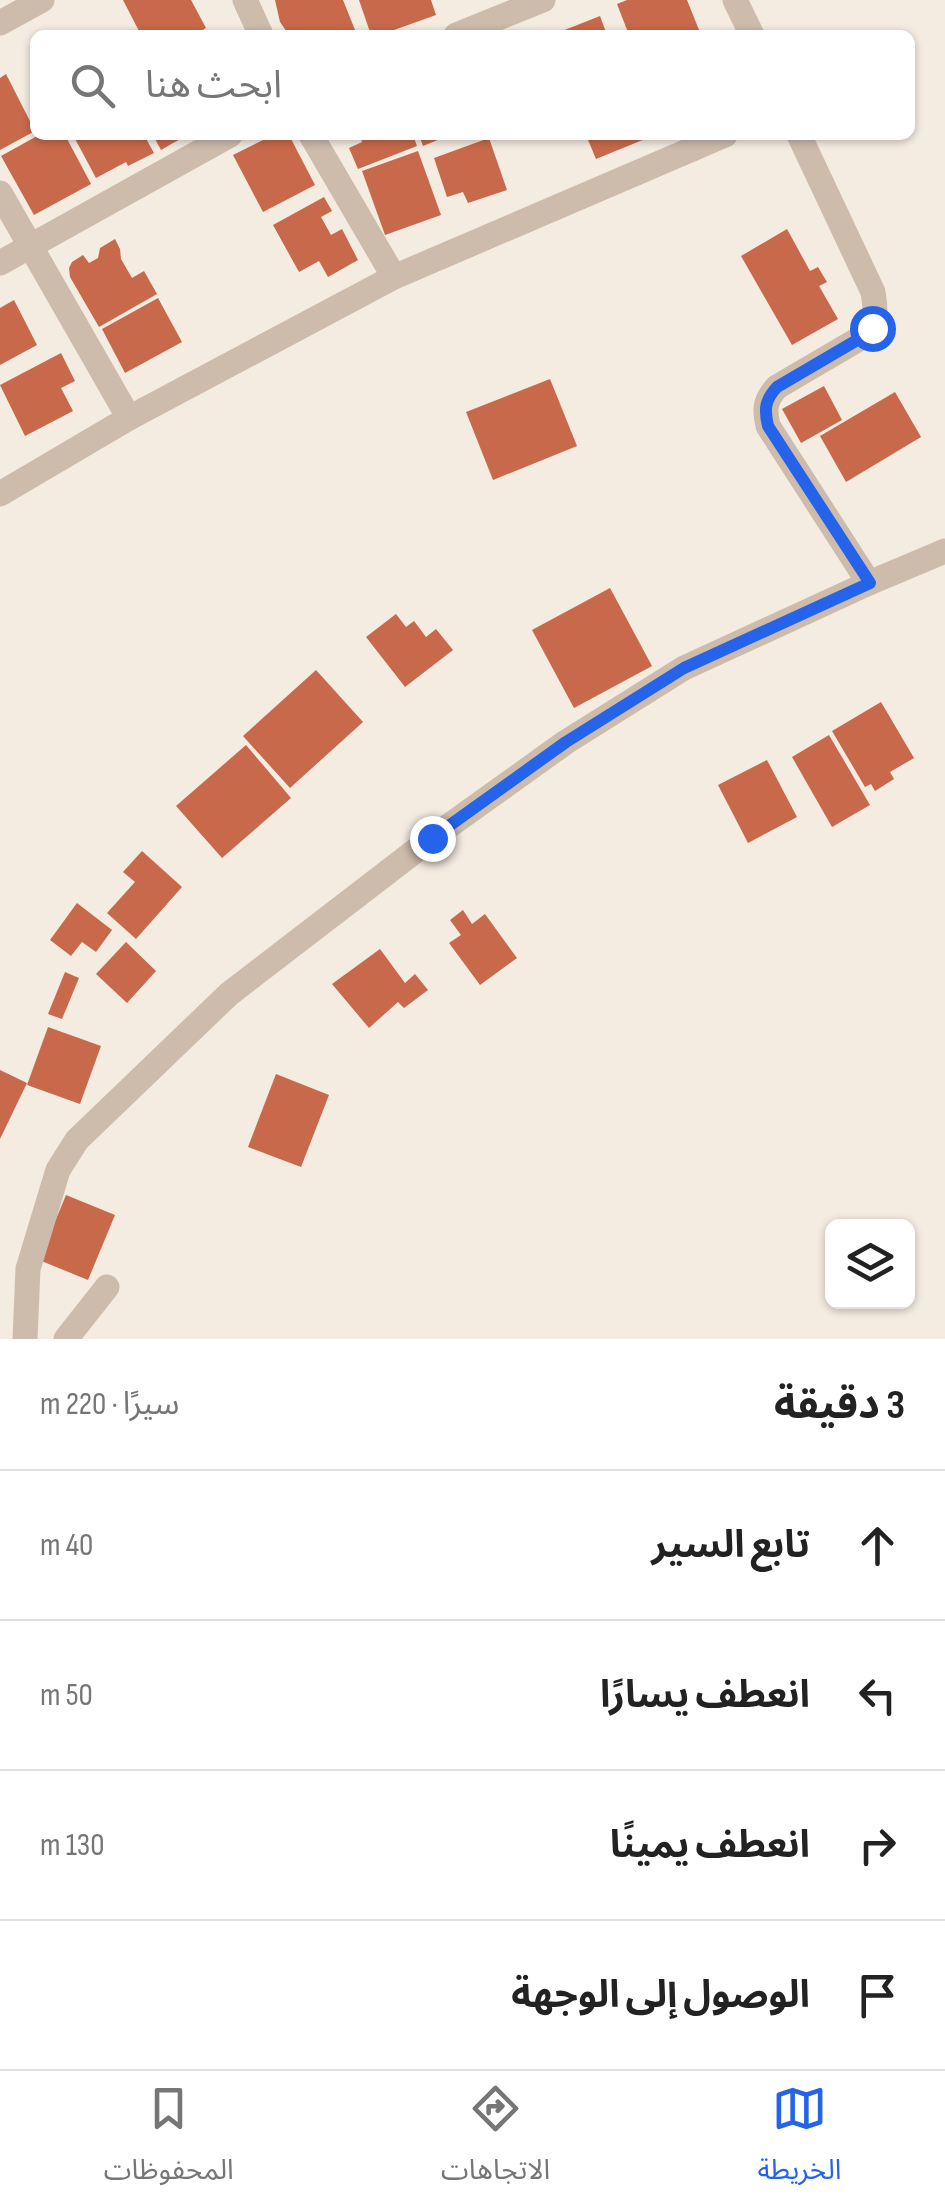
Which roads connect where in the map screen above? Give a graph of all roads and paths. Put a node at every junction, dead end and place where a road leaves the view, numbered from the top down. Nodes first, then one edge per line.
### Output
1 (42, 0) edge
2 (245, 0) edge
3 (543, 0) edge
4 (735, 0) edge
5 (0, 23) edge
6 (259, 30) edge
7 (468, 30) edge
8 (750, 30) edge
9 (221, 140) edge
10 (314, 140) edge
11 (713, 140) edge
12 (801, 140) edge
13 (0, 192) edge
14 (30, 246) junction
15 (0, 262) edge
16 (394, 277) junction
17 (130, 418) junction
18 (0, 494) edge
19 (945, 551) edge
20 (870, 583) junction
21 (107, 1288) dead end
22 (25, 1339) edge
23 (66, 1339) edge

1 - 5 street
2 - 6 street
3 - 7 street
4 - 8 street
9 - 14 street
10 - 16 street
11 - 16 street
12 - 20 street
13 - 14 street
14 - 15 street
14 - 17 street
16 - 17 street
17 - 18 street
19 - 20 street
20 - 22 street
21 - 23 street

